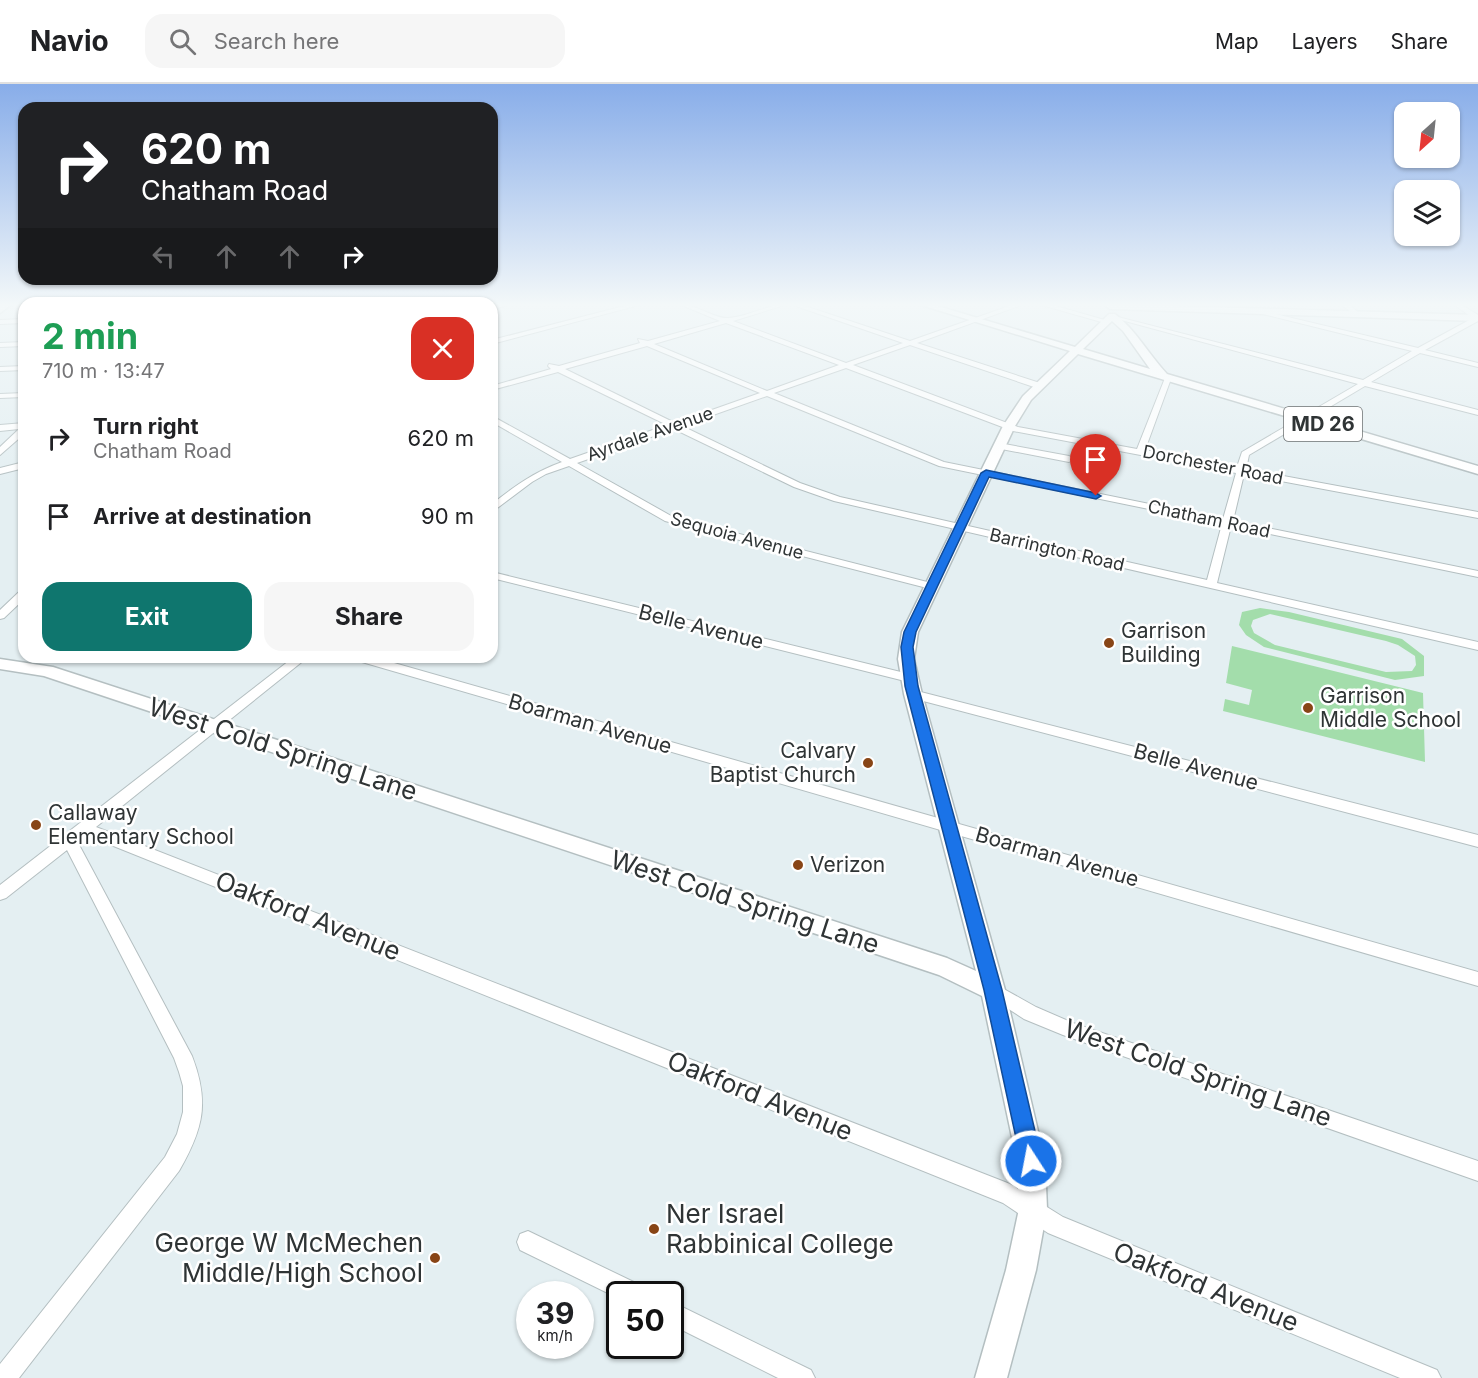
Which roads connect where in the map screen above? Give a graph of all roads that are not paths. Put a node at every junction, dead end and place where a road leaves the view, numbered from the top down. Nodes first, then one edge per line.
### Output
1 (567, 364) edge
2 (698, 364) edge
3 (975, 364) edge
4 (1062, 364) edge
5 (1122, 364) edge
6 (1151, 364) edge
7 (1301, 364) edge
8 (1396, 364) edge
9 (848, 365) joint
10 (18, 368) edge
11 (555, 368) junction
12 (0, 369) edge
13 (1169, 378) junction
14 (498, 382) edge
15 (1366, 382) junction
16 (498, 386) edge
17 (1040, 386) junction
18 (767, 393) junction
19 (18, 395) edge
20 (0, 396) edge
21 (1478, 413) edge
22 (1305, 418) junction
23 (498, 422) edge
24 (675, 426) junction
25 (1009, 426) junction
26 (0, 428) edge
27 (18, 428) edge
28 (18, 434) edge
29 (999, 446) junction
30 (0, 452) edge
31 (1140, 452) junction
32 (1069, 459) dead end
33 (568, 463) junction
34 (18, 467) edge
35 (1478, 470) edge
36 (1241, 471) junction
37 (0, 473) edge
38 (986, 473) junction
39 (18, 474) edge
40 (498, 496) edge
41 (506, 498) junction
42 (498, 504) edge
43 (1478, 515) edge
44 (1227, 523) junction
45 (959, 528) junction
46 (1478, 574) edge
47 (498, 577) edge
48 (931, 586) junction
49 (1211, 586) junction
50 (18, 599) edge
51 (0, 616) edge
52 (1478, 646) edge
53 (294, 663) edge
54 (380, 663) edge
55 (0, 664) edge
56 (911, 686) junction
57 (214, 726) junction
58 (947, 826) junction
59 (84, 828) junction
60 (69, 840) junction
61 (1478, 840) edge
62 (0, 894) edge
63 (1478, 979) edge
64 (993, 990) junction
65 (1478, 1171) edge
66 (1033, 1209) junction
67 (528, 1242) dead end
68 (608, 1281) edge
69 (684, 1319) edge
70 (4, 1378) edge
71 (803, 1378) edge
72 (991, 1378) edge
73 (1429, 1378) edge

1 - 11 street
2 - 18 street, Chatham Road
3 - 17 street
4 - 17 main road
5 - 13 main road, MD 26
6 - 13 main road
7 - 15 street
8 - 15 street
9 - 18 street, Ayrdale Avenue
9 - 25 street, Dorchester Road
10 - 12 street
11 - 14 street
11 - 16 street
11 - 24 street, Barrington Road
13 - 22 main road, MD 26
13 - 31 street
15 - 21 street
15 - 22 street
17 - 25 main road
18 - 24 street, Ayrdale Avenue
18 - 38 street, Chatham Road
19 - 20 street
22 - 35 main road, MD 26
22 - 36 street
23 - 33 street, Sequoia Avenue
24 - 33 street, Ayrdale Avenue
24 - 45 street, Barrington Road
25 - 29 main road
25 - 31 street, Dorchester Road
26 - 27 street
28 - 30 street
29 - 32 street
29 - 38 main road
31 - 36 street, Dorchester Road
33 - 41 street, Ayrdale Avenue
33 - 48 street, Sequoia Avenue
34 - 37 street
36 - 43 street, Dorchester Road
36 - 44 street
37 - 39 street
38 - 44 street, Chatham Road
38 - 45 main road
40 - 41 street
41 - 42 street, Ayrdale Avenue
44 - 46 street, Chatham Road
44 - 49 street
45 - 48 main road
45 - 49 street, Barrington Road
47 - 56 street, Belle Avenue
48 - 56 main road
49 - 52 street, Barrington Road
50 - 51 street
53 - 57 street
54 - 58 street, Boarman Avenue
55 - 57 main road, West Cold Spring Lane
56 - 58 main road
56 - 61 street, Belle Avenue
57 - 59 street
57 - 64 main road, West Cold Spring Lane
58 - 63 street, Boarman Avenue
58 - 64 main road
59 - 60 street
59 - 66 street, Oakford Avenue
60 - 62 street
60 - 70 street
64 - 65 street, West Cold Spring Lane
64 - 66 main road
66 - 72 main road
66 - 73 street, Oakford Avenue
67 - 68 street
69 - 71 street

